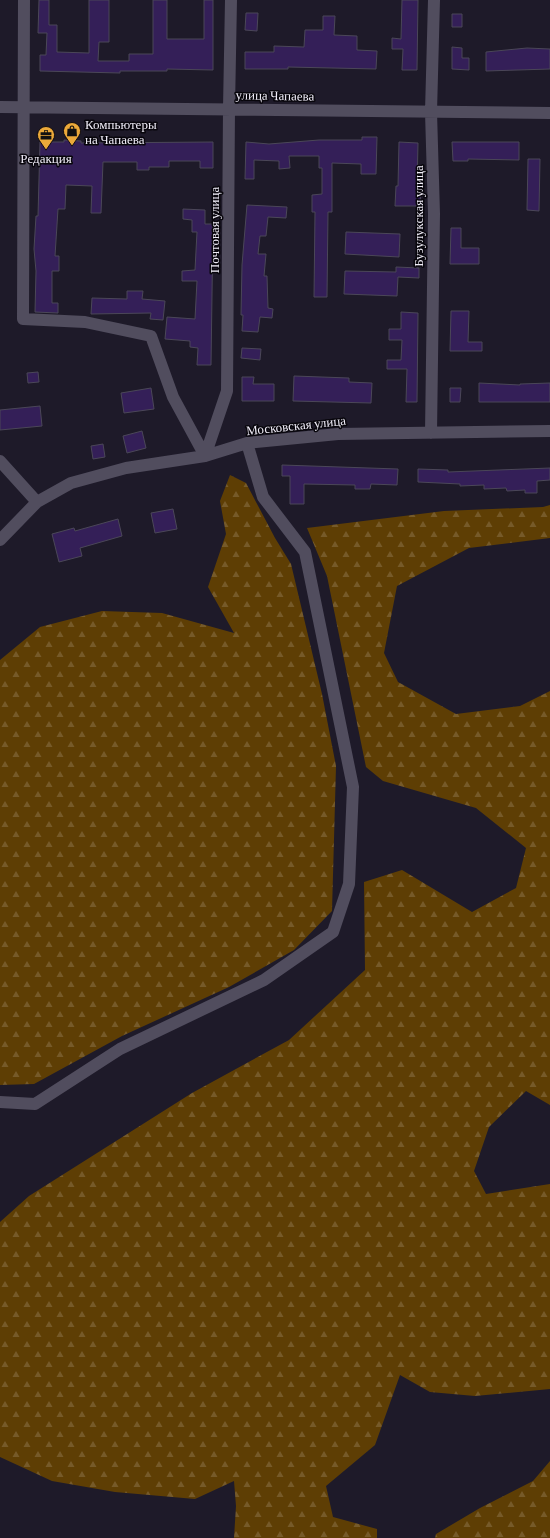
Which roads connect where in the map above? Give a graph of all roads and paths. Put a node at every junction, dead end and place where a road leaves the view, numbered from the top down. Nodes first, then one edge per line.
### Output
1 (24, 0) edge
2 (231, 0) edge
3 (434, 0) edge
4 (0, 107) edge
5 (24, 107) junction
6 (229, 108) junction
7 (431, 112) junction
8 (550, 113) edge
9 (550, 431) edge
10 (431, 433) junction
11 (247, 443) junction
12 (205, 456) junction
13 (0, 461) edge
14 (37, 502) junction
15 (0, 540) edge
16 (0, 1102) edge

1 - 5 street
2 - 6 street, Почтовая улица
3 - 7 street, Бузулукская улица
4 - 5 street, улица Чапаева
5 - 6 street, улица Чапаева
5 - 12 street
6 - 7 street, улица Чапаева
6 - 12 street, Почтовая улица
7 - 8 street, улица Чапаева
7 - 10 street, Бузулукская улица
9 - 10 street, Московская улица
10 - 11 street, Московская улица
11 - 12 street, Московская улица
11 - 16 street
12 - 14 street, Московская улица
13 - 14 street
14 - 15 street, Московская улица

